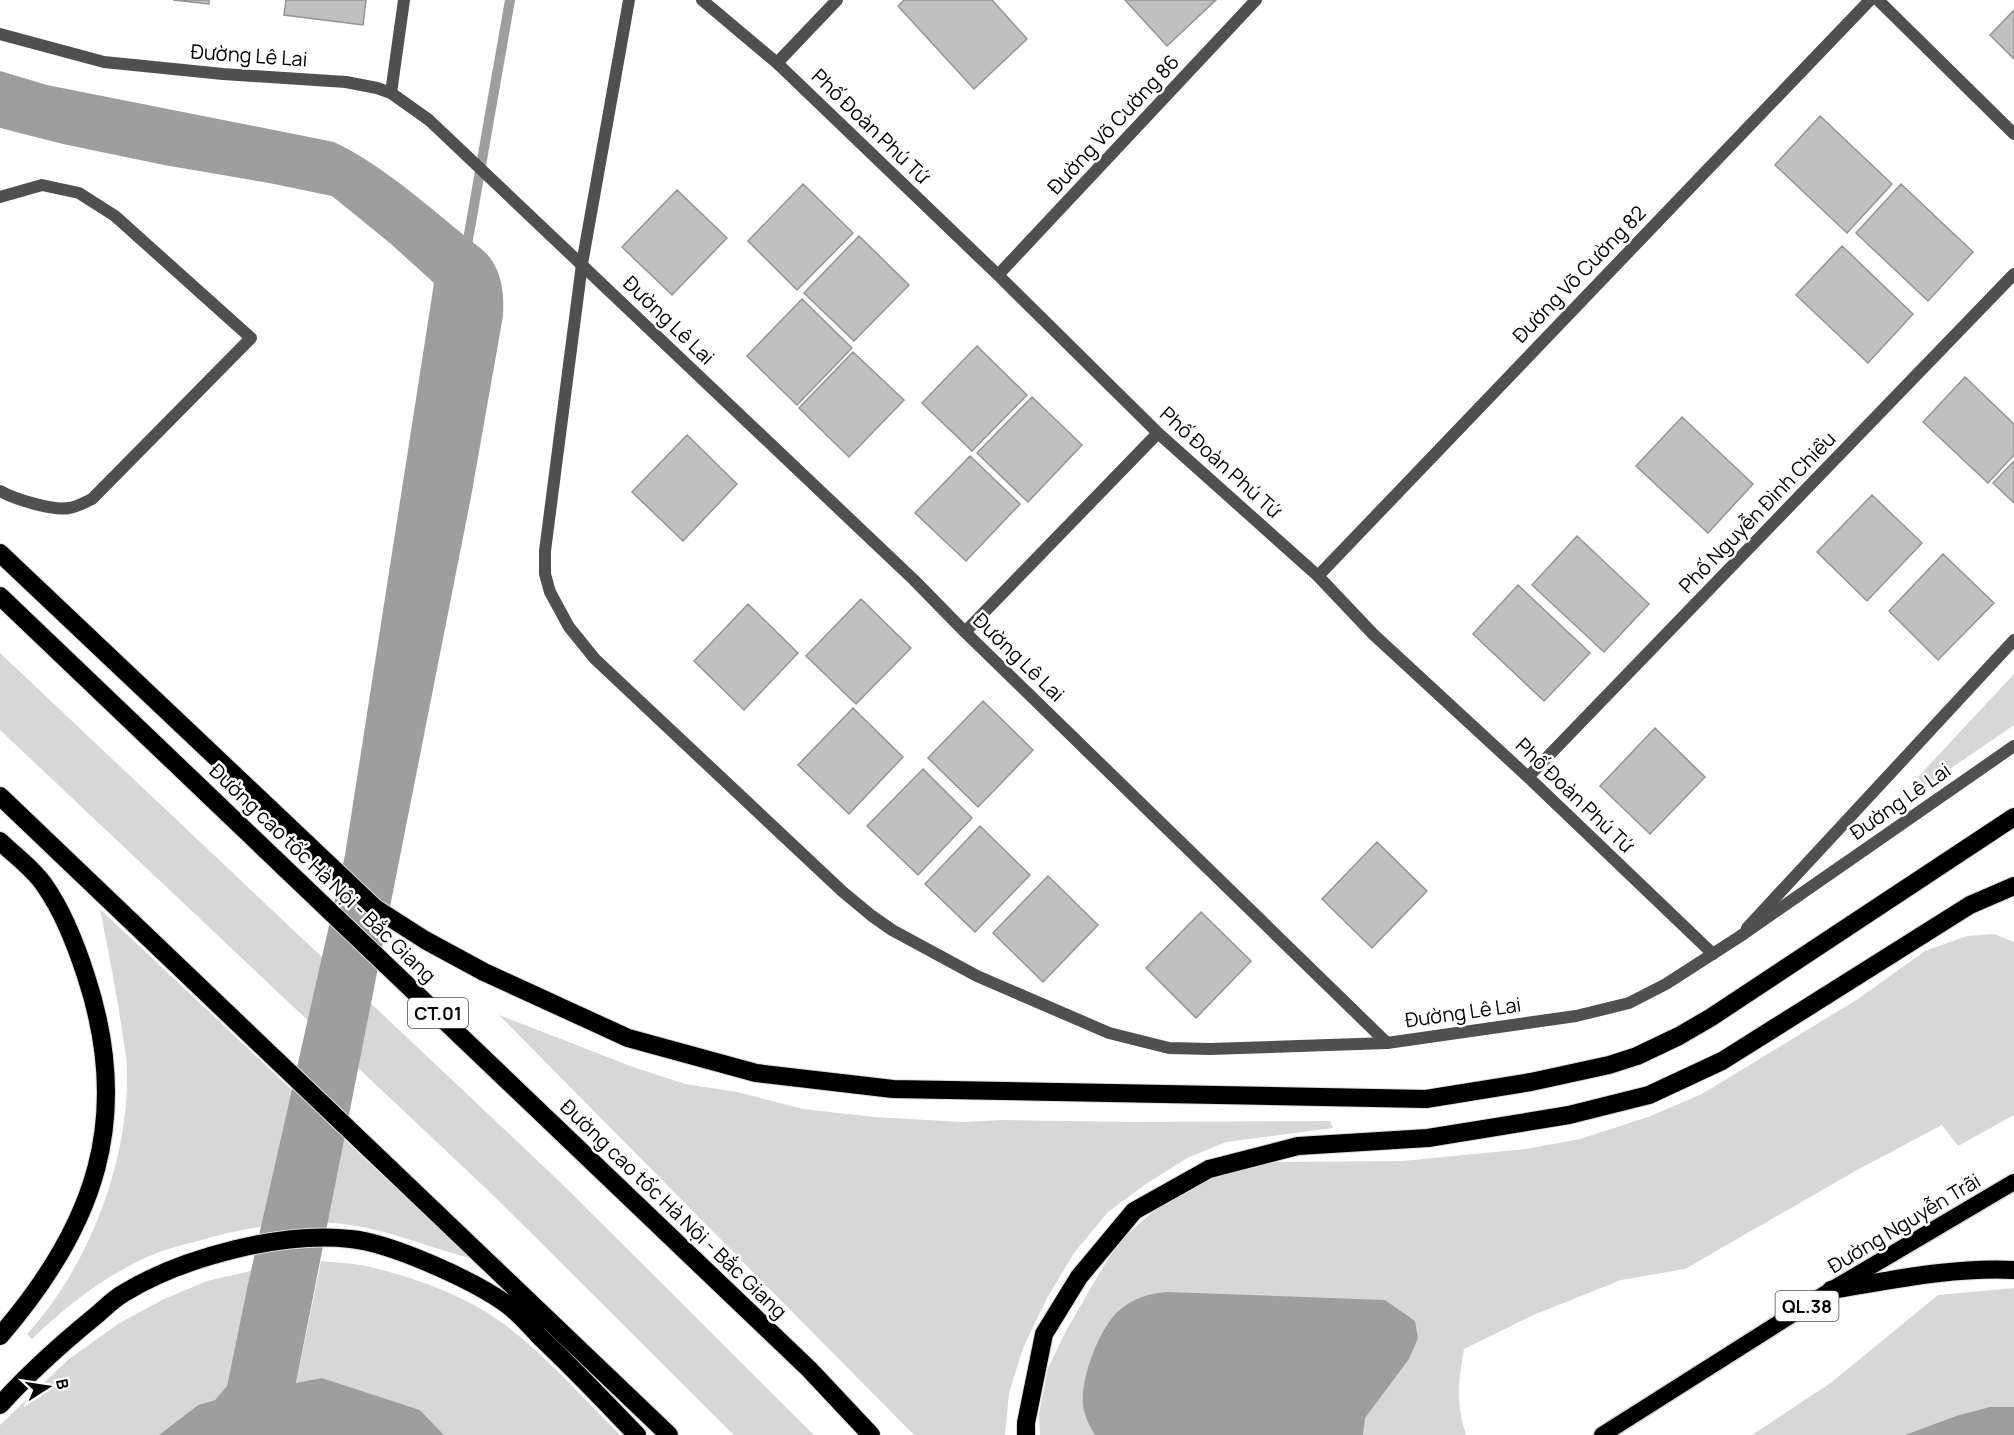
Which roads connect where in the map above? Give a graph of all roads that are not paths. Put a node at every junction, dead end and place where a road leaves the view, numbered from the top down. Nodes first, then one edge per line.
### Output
1 (404, 0) edge
2 (629, 0) edge
3 (702, 0) edge
4 (837, 0) edge
5 (1256, 0) edge
6 (1870, 0) edge
7 (1878, 0) edge
8 (0, 34) edge
9 (777, 63) junction
10 (391, 93) junction
11 (2014, 134) edge
12 (0, 197) edge
13 (582, 264) junction
14 (2014, 274) edge
15 (998, 275) junction
16 (1158, 432) junction
17 (0, 491) edge
18 (0, 553) edge
19 (1318, 576) junction
20 (0, 596) edge
21 (965, 632) junction
22 (2014, 640) edge
23 (2014, 746) edge
24 (1528, 777) junction
25 (0, 796) edge
26 (2014, 817) edge
27 (0, 841) edge
28 (2014, 886) edge
29 (1739, 937) junction
30 (1713, 954) junction
31 (1387, 1043) junction
32 (2014, 1182) edge
33 (2014, 1270) edge
34 (1831, 1290) junction
35 (0, 1336) edge
36 (0, 1406) edge
37 (637, 1435) edge
38 (669, 1435) edge
39 (871, 1435) edge
40 (1026, 1435) edge
41 (1602, 1435) edge

1 - 10 street
2 - 13 street
3 - 9 street, Phố Đoàn Phú Tứ
4 - 9 street
5 - 15 street, Đường Võ Cường 86
6 - 19 street, Đường Võ Cường 82
7 - 11 street
8 - 10 street, Đường Lê Lai
9 - 15 street, Phố Đoàn Phú Tứ
10 - 13 street, Đường Lê Lai
12 - 17 street
13 - 21 street, Đường Lê Lai
13 - 31 street
14 - 24 street, Phố Nguyễn Đình Chiểu
15 - 16 street, Phố Đoàn Phú Tứ
16 - 19 street, Phố Đoàn Phú Tứ
16 - 21 street
18 - 26 highway
19 - 24 street, Phố Đoàn Phú Tứ
20 - 39 highway, Đường cao tốc Hà Nội - Bắc Giang / CT.01
21 - 31 street, Đường Lê Lai
22 - 29 street
23 - 29 street, Đường Lê Lai
24 - 30 street, Phố Đoàn Phú Tứ
25 - 38 highway
27 - 35 highway
28 - 40 highway
29 - 30 street, Đường Lê Lai
30 - 31 street, Đường Lê Lai
32 - 34 highway, Đường Nguyễn Trãi / QL.38
33 - 34 highway
34 - 41 highway, Đường Nguyễn Trãi / QL.38
36 - 37 highway

